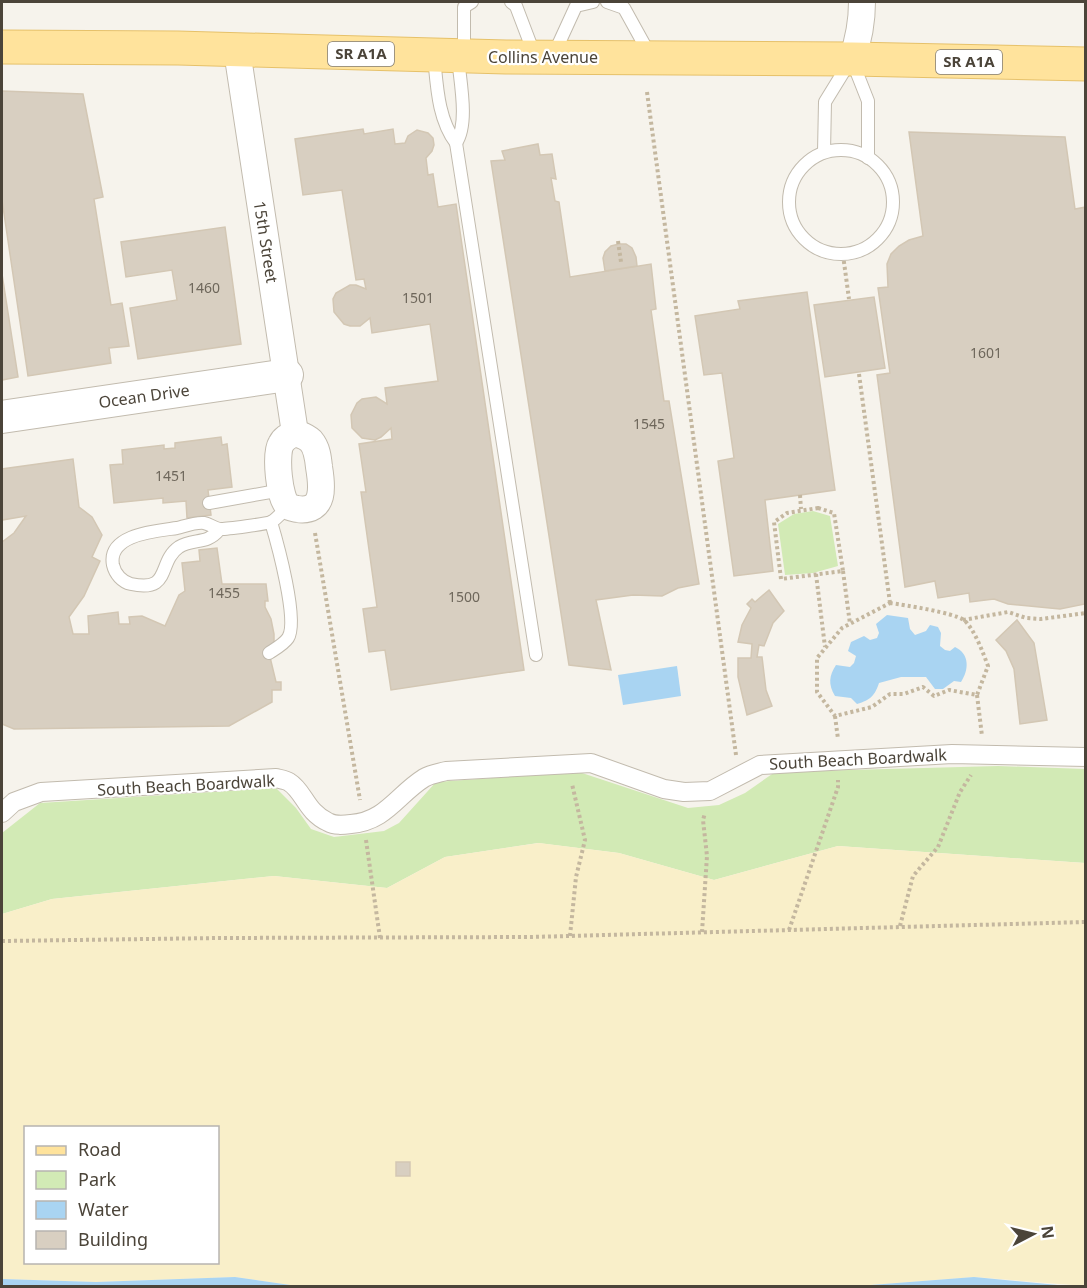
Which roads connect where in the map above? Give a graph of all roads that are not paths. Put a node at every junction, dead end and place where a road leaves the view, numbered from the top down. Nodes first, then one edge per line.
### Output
1 (472, 2) edge
2 (511, 2) edge
3 (593, 2) edge
4 (607, 2) edge
5 (862, 2) edge
6 (2, 47) edge
7 (237, 51) junction
8 (452, 56) junction
9 (544, 57) junction
10 (651, 58) junction
11 (852, 59) junction
12 (1086, 64) edge
13 (456, 143) junction
14 (824, 152) junction
15 (868, 158) junction
16 (287, 375) junction
17 (2, 417) edge
18 (295, 433) junction
19 (209, 503) dead end
20 (280, 506) junction
21 (219, 530) junction
22 (269, 653) dead end
23 (536, 655) dead end
24 (1086, 757) edge
25 (2, 813) edge

1 - 8 lane
2 - 9 lane
3 - 9 lane
4 - 10 lane
5 - 11 street
6 - 7 main road, Collins Avenue / SR A1A
7 - 8 main road, Collins Avenue / SR A1A
7 - 16 street, 15th Street
8 - 9 main road, Collins Avenue / SR A1A
8 - 13 lane
8 - 13 lane
9 - 10 main road, Collins Avenue / SR A1A
10 - 11 main road, Collins Avenue / SR A1A
11 - 12 main road, Collins Avenue / SR A1A
11 - 14 lane
11 - 15 lane
13 - 23 lane
14 - 15 lane
14 - 15 lane
16 - 17 street, Ocean Drive
16 - 18 street, 15th Street
18 - 20 street
18 - 20 street
19 - 20 lane
20 - 21 lane
20 - 22 lane
21 - 21 lane
24 - 25 street, South Beach Boardwalk

